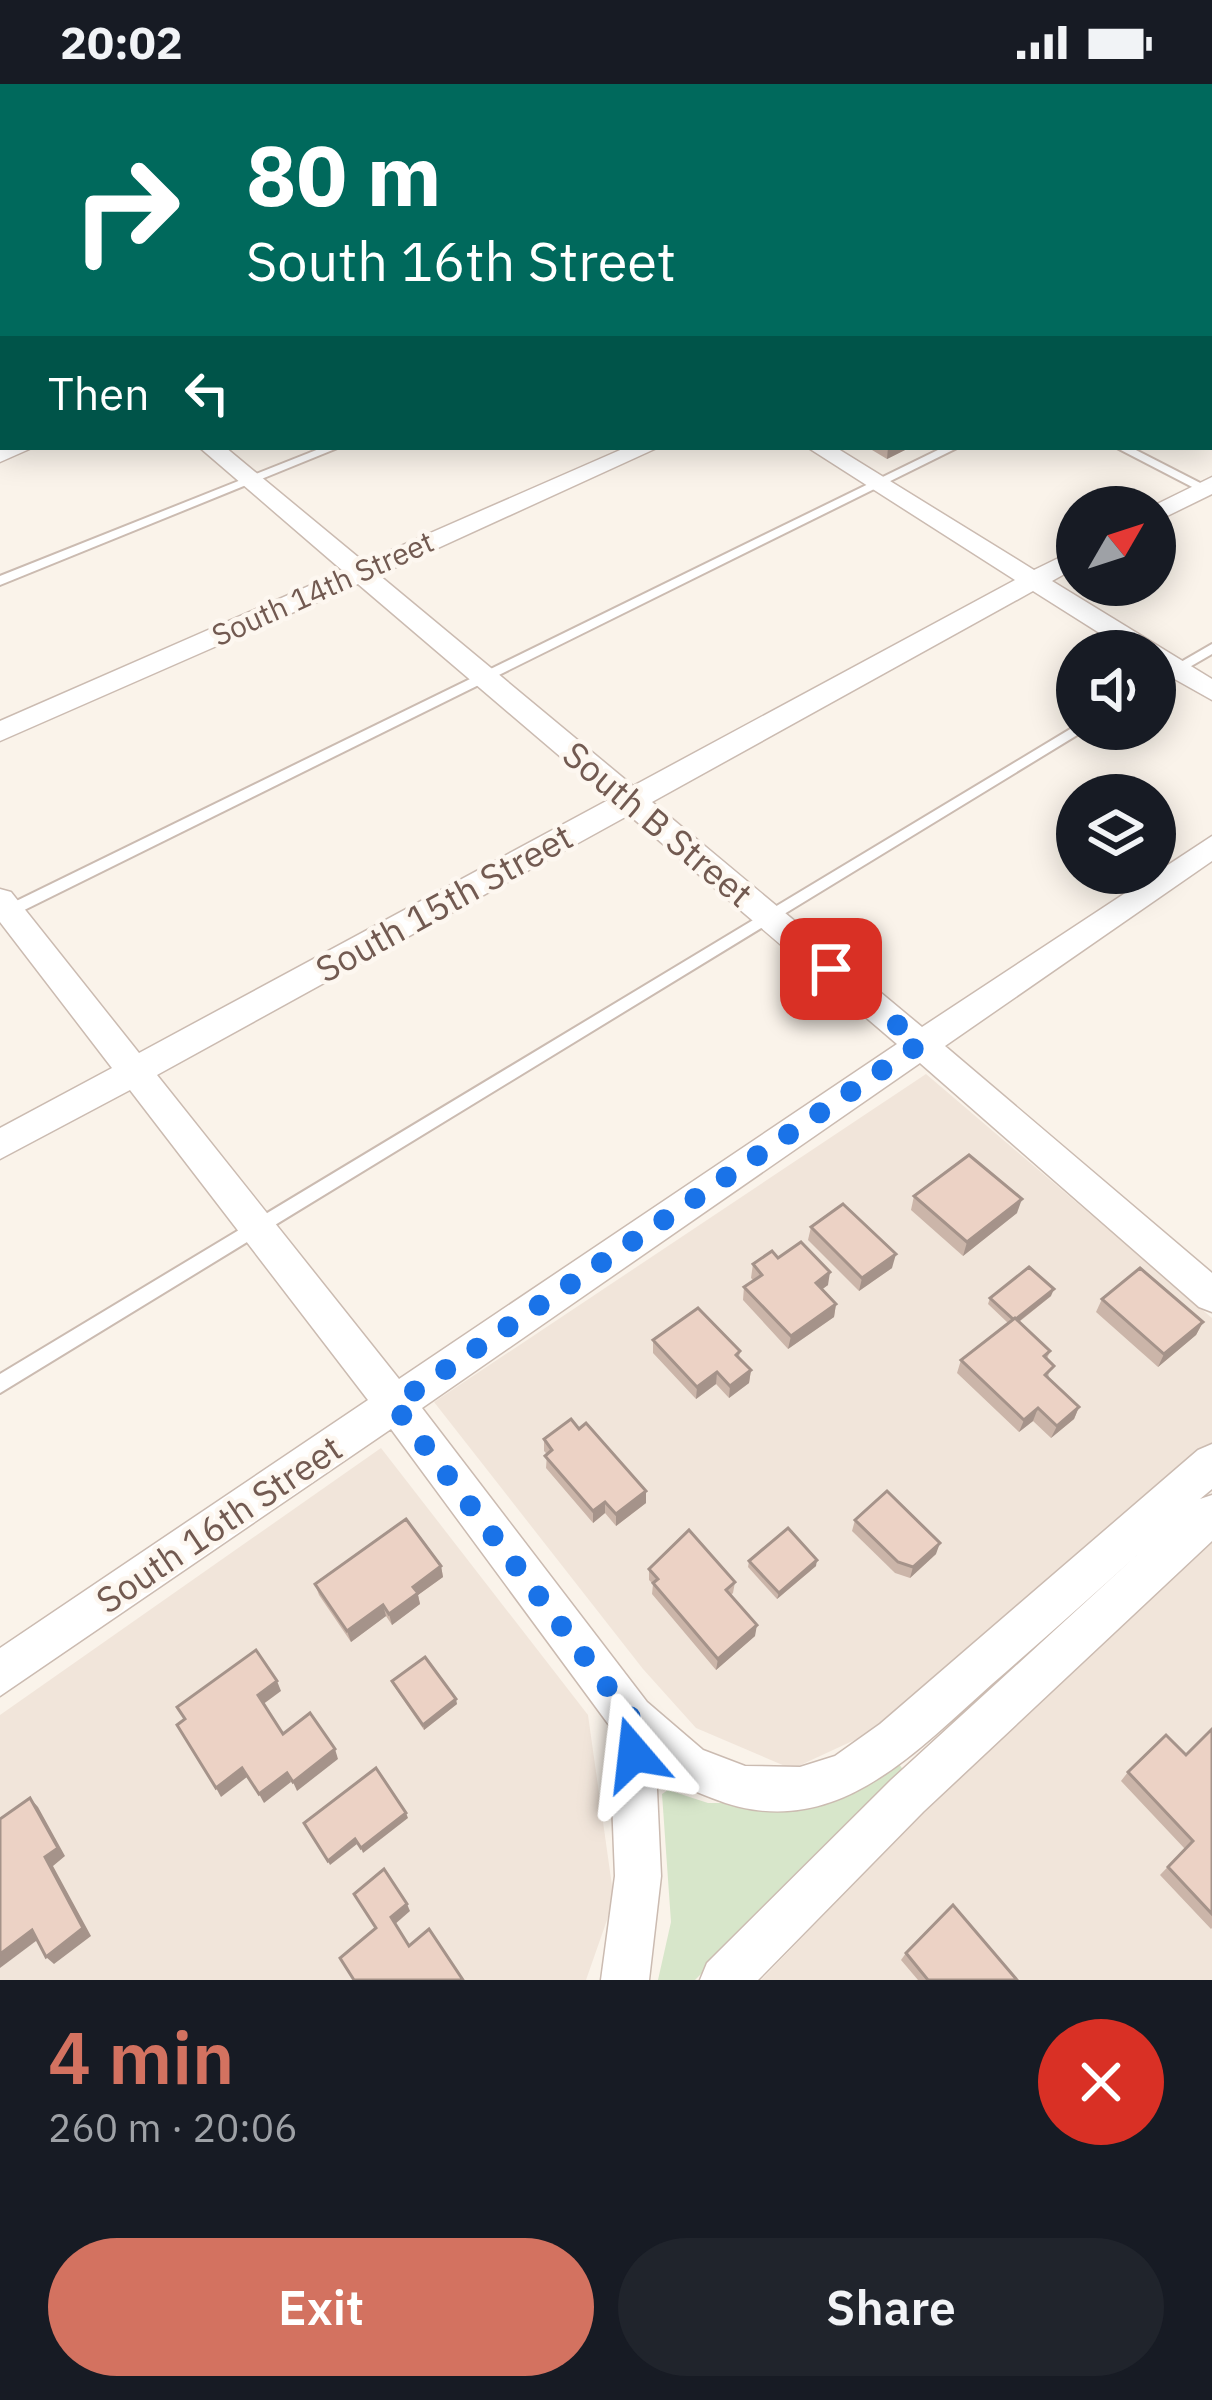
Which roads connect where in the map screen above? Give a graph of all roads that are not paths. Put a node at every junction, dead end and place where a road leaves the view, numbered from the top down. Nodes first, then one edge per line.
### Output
1 (214, 450) edge
2 (327, 450) edge
3 (640, 450) edge
4 (824, 450) edge
5 (947, 450) edge
6 (1128, 450) edge
7 (250, 481) junction
8 (879, 484) junction
9 (1208, 486) edge
10 (1176, 504) edge
11 (1056, 569) edge
12 (359, 574) junction
13 (0, 581) edge
14 (1034, 581) junction
15 (1113, 630) edge
16 (1212, 648) edge
17 (1176, 664) edge
18 (1176, 676) edge
19 (487, 680) junction
20 (1212, 691) edge
21 (0, 732) edge
22 (1056, 744) edge
23 (630, 801) junction
24 (1212, 846) edge
25 (3, 909) edge
26 (769, 918) junction
27 (920, 1044) junction
28 (136, 1071) junction
29 (0, 1145) edge
30 (256, 1227) junction
31 (1212, 1296) edge
32 (0, 1384) edge
33 (394, 1405) junction
34 (1212, 1463) edge
35 (1212, 1514) edge
36 (0, 1674) edge
37 (631, 1718) junction
38 (625, 1980) edge
39 (724, 1980) edge

1 - 7 street, South B Street
2 - 7 lane
3 - 12 street, South 14th Street
4 - 8 street
5 - 8 lane
6 - 9 lane
7 - 12 street, South B Street
7 - 13 lane
8 - 14 street
8 - 19 lane
9 - 10 street
11 - 14 street, South 15th Street
12 - 19 street, South B Street
12 - 21 street, South 14th Street
14 - 15 street
14 - 23 street, South 15th Street
16 - 17 lane
18 - 20 street
19 - 23 street, South B Street
19 - 25 lane
22 - 26 lane
23 - 26 street, South B Street
23 - 28 street, South 15th Street
24 - 27 street, South 16th Street
25 - 28 street
26 - 27 street, South B Street
26 - 30 lane
27 - 31 street, South B Street
27 - 33 street, South 16th Street
28 - 29 street, South 15th Street
28 - 30 street
30 - 32 lane
30 - 33 street
33 - 36 street, South 16th Street
33 - 37 street
34 - 37 street
35 - 39 street
37 - 38 street

